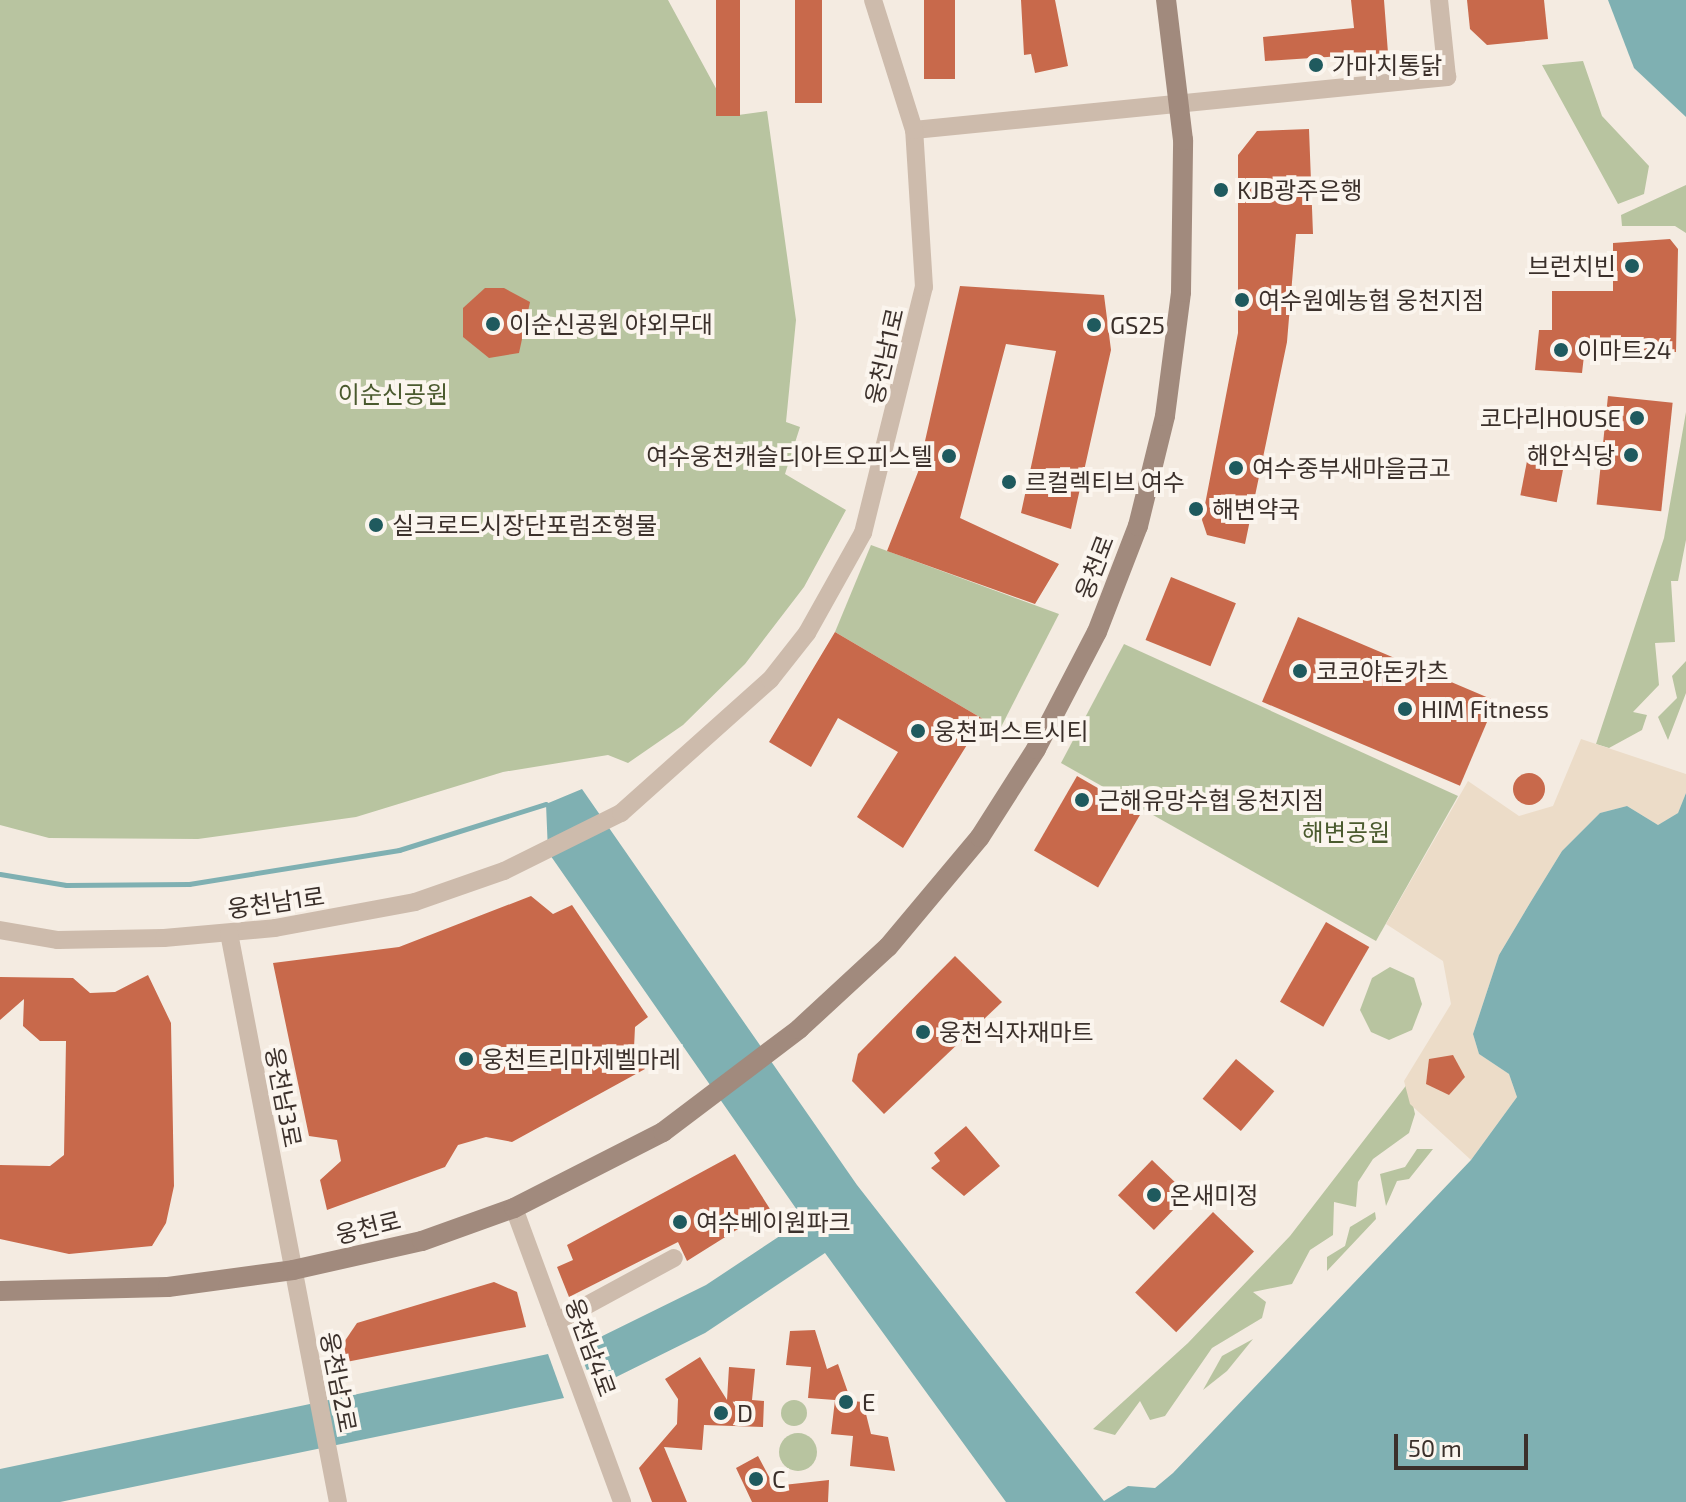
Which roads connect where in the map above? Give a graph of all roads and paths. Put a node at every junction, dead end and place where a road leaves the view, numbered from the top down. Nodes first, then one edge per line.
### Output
1 (873, 0) edge
2 (1166, 0) edge
3 (1439, 0) edge
4 (1181, 102) junction
5 (914, 130) junction
6 (0, 930) edge
7 (229, 933) junction
8 (514, 1208) junction
9 (674, 1258) dead end
10 (293, 1270) junction
11 (0, 1291) edge
12 (556, 1322) junction
13 (338, 1502) edge
14 (622, 1502) edge

1 - 5 street, 웅천남1로
2 - 4 street, 웅천로
3 - 4 street
4 - 5 street
4 - 8 street, 웅천로
5 - 7 street, 웅천남1로
6 - 7 street, 웅천남1로
7 - 10 street, 웅천남3로
8 - 10 street, 웅천로
8 - 12 street, 웅천남4로
9 - 12 street
10 - 11 street, 웅천로
10 - 13 street, 웅천남2로
12 - 14 street, 웅천남4로

